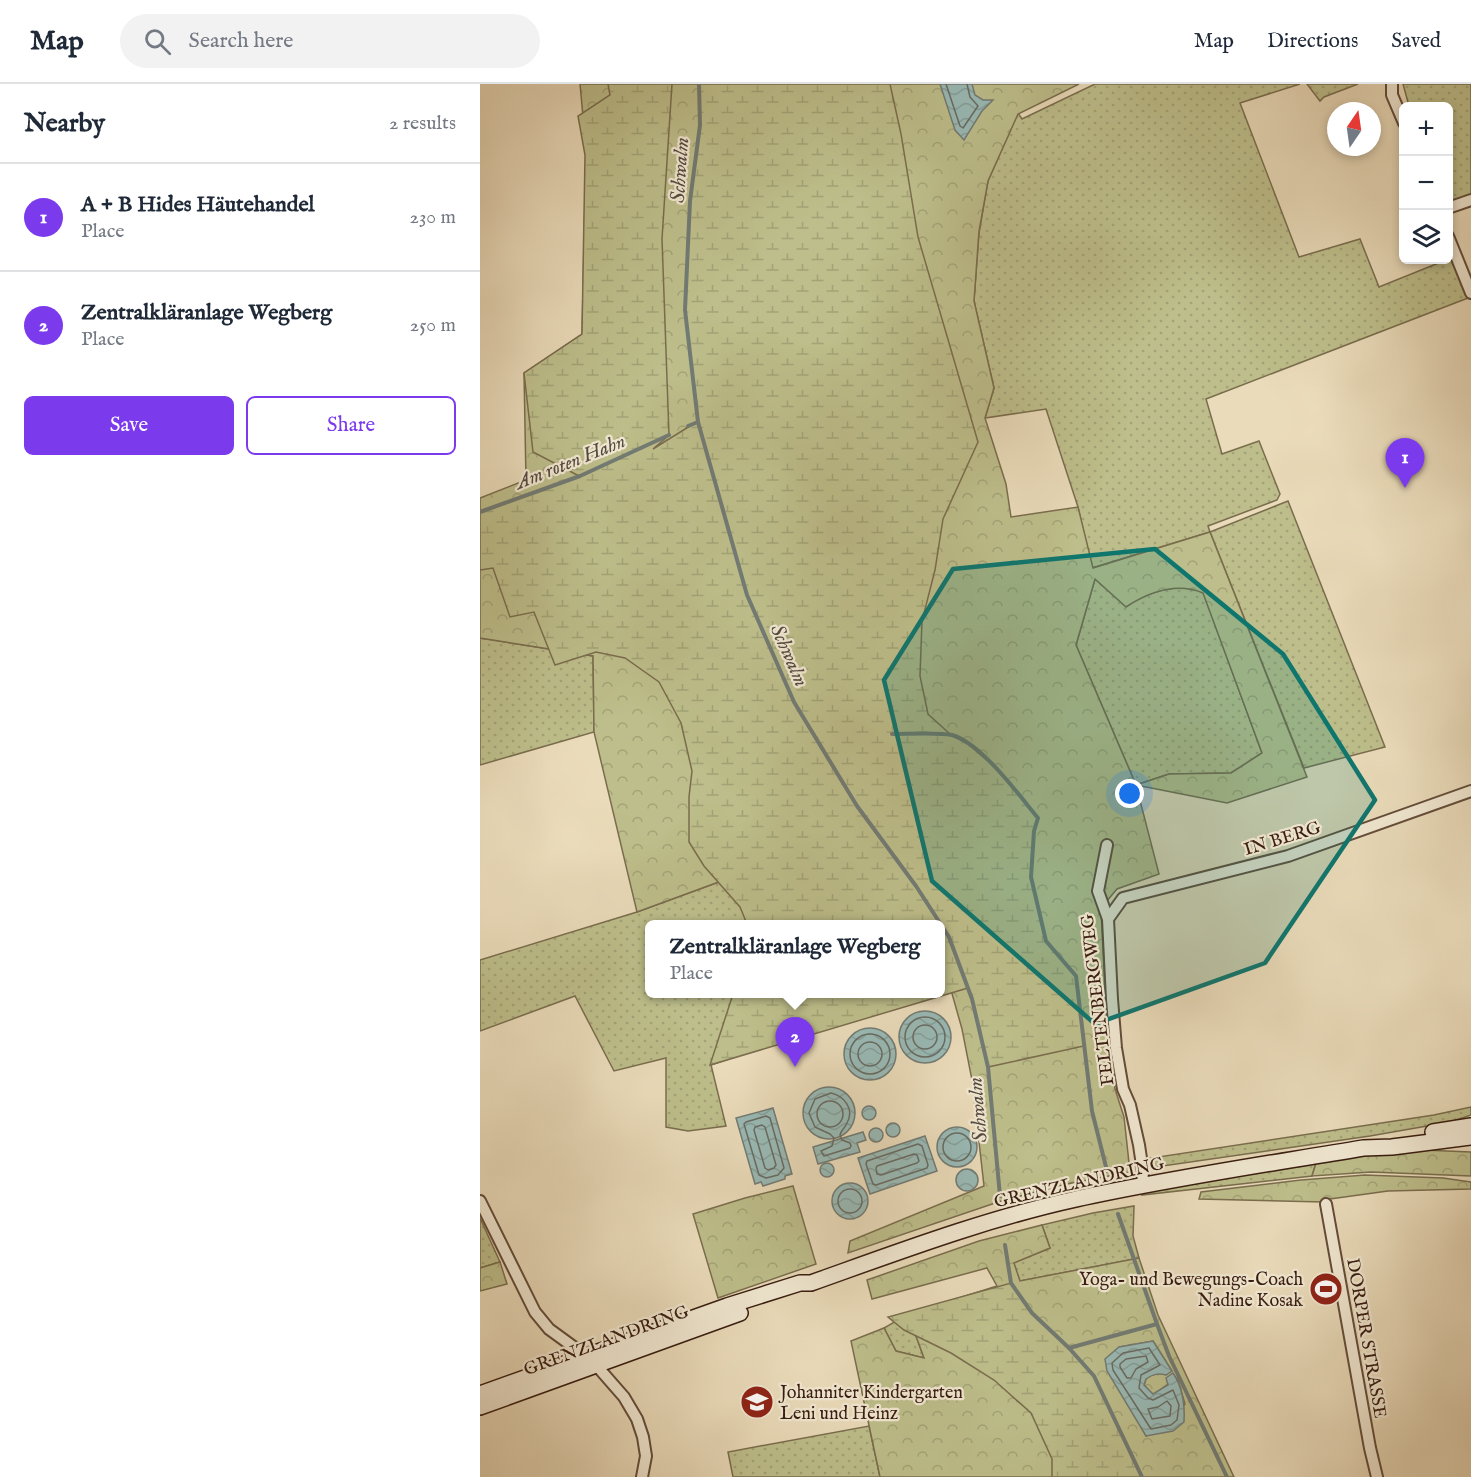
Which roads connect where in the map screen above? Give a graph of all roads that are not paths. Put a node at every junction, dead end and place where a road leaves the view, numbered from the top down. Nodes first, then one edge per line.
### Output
1 (1392, 84) edge
2 (1399, 111) edge
3 (1471, 200) edge
4 (1453, 207) edge
5 (1453, 246) edge
6 (1471, 293) edge
7 (1471, 791) edge
8 (1107, 845) dead end
9 (1108, 919) junction
10 (1471, 1126) edge
11 (1471, 1137) edge
12 (1420, 1143) junction
13 (1471, 1147) edge
14 (1363, 1148) junction
15 (1142, 1186) junction
16 (480, 1201) edge
17 (1326, 1204) dead end
18 (591, 1360) junction
19 (480, 1394) edge
20 (480, 1407) edge
21 (642, 1477) edge
22 (1377, 1477) edge

1 - 2 street
3 - 4 street
5 - 6 street
7 - 9 street, IN BERG
8 - 9 street, FELTENBERGWEG
9 - 15 street, FELTENBERGWEG
10 - 14 main road, GRENZLANDRING
11 - 12 main road, GRENZLANDRING
12 - 13 main road
12 - 14 main road, GRENZLANDRING
14 - 15 main road, GRENZLANDRING
15 - 18 main road, GRENZLANDRING
16 - 18 street
17 - 22 street, DORPER STRASSE
18 - 19 main road, GRENZLANDRING
18 - 20 main road, GRENZLANDRING
18 - 21 street

